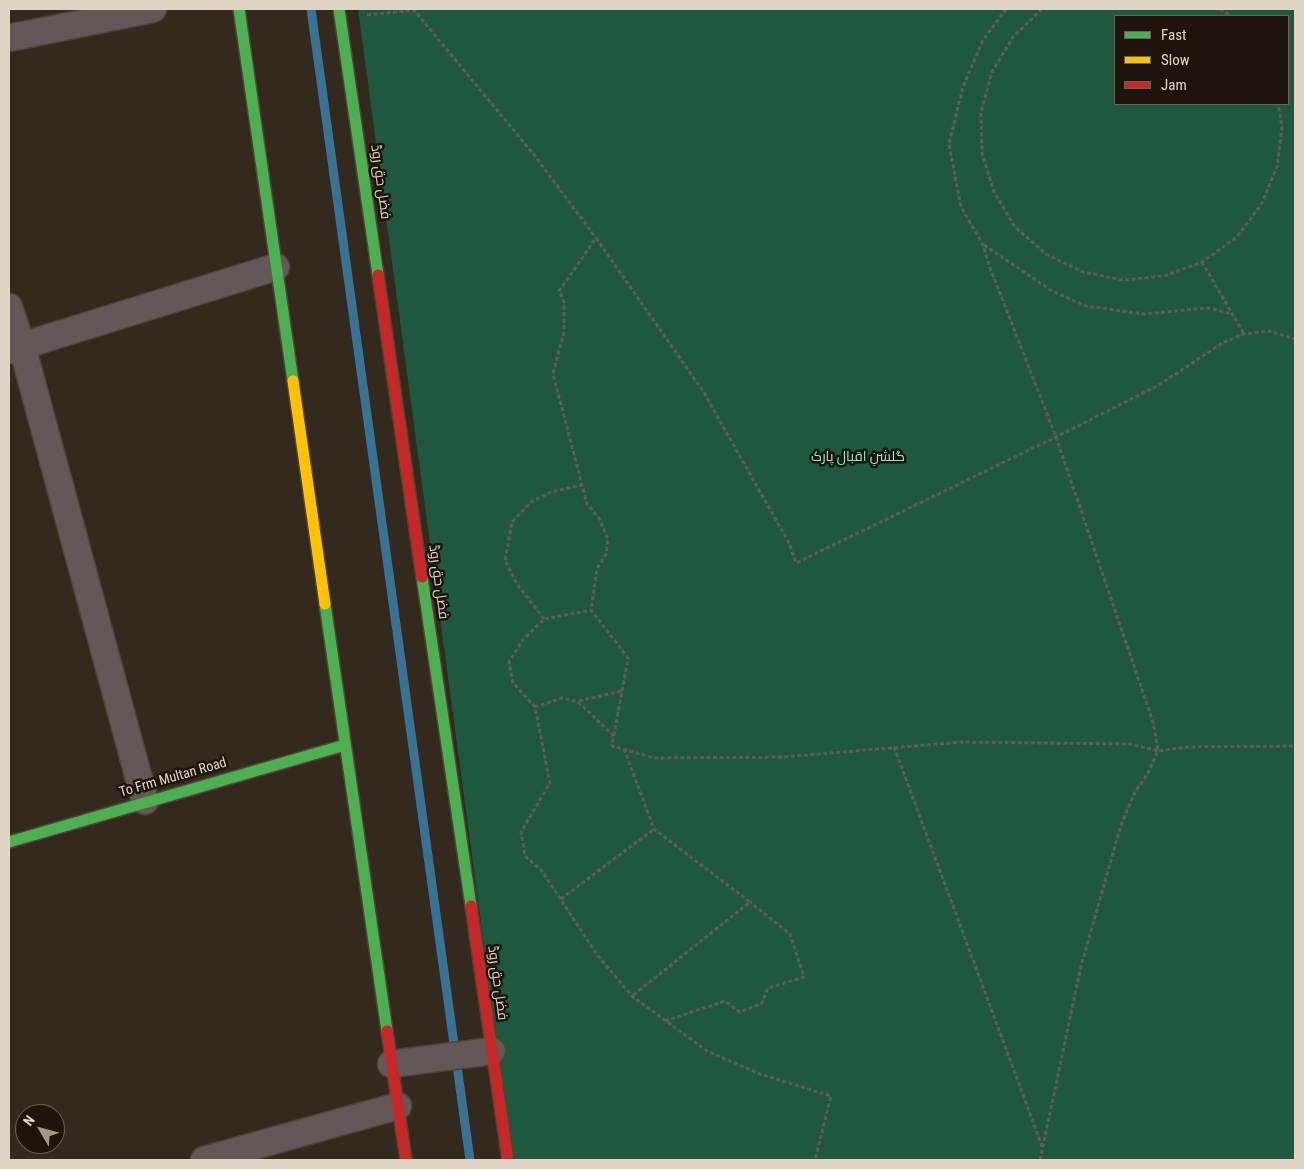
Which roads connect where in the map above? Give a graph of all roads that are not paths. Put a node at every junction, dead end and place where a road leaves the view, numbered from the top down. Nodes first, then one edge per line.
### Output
1 (153, 9) edge
2 (239, 9) edge
3 (340, 13) edge
4 (9, 38) edge
5 (276, 267) junction
6 (9, 307) edge
7 (15, 348) edge
8 (345, 745) junction
9 (145, 801) junction
10 (9, 842) edge
11 (481, 1052) junction
12 (391, 1064) junction
13 (398, 1106) junction
14 (204, 1160) edge
15 (406, 1160) edge
16 (508, 1160) edge

1 - 4 street
2 - 5 street
3 - 11 street, فضل حق روڈ
5 - 7 street
5 - 8 street
6 - 7 street
7 - 9 street
8 - 9 street, To Frm Multan Road
8 - 12 street
9 - 10 street, To Frm Multan Road
11 - 12 street
11 - 16 street, فضل حق روڈ
12 - 13 street
13 - 14 street
13 - 15 street

